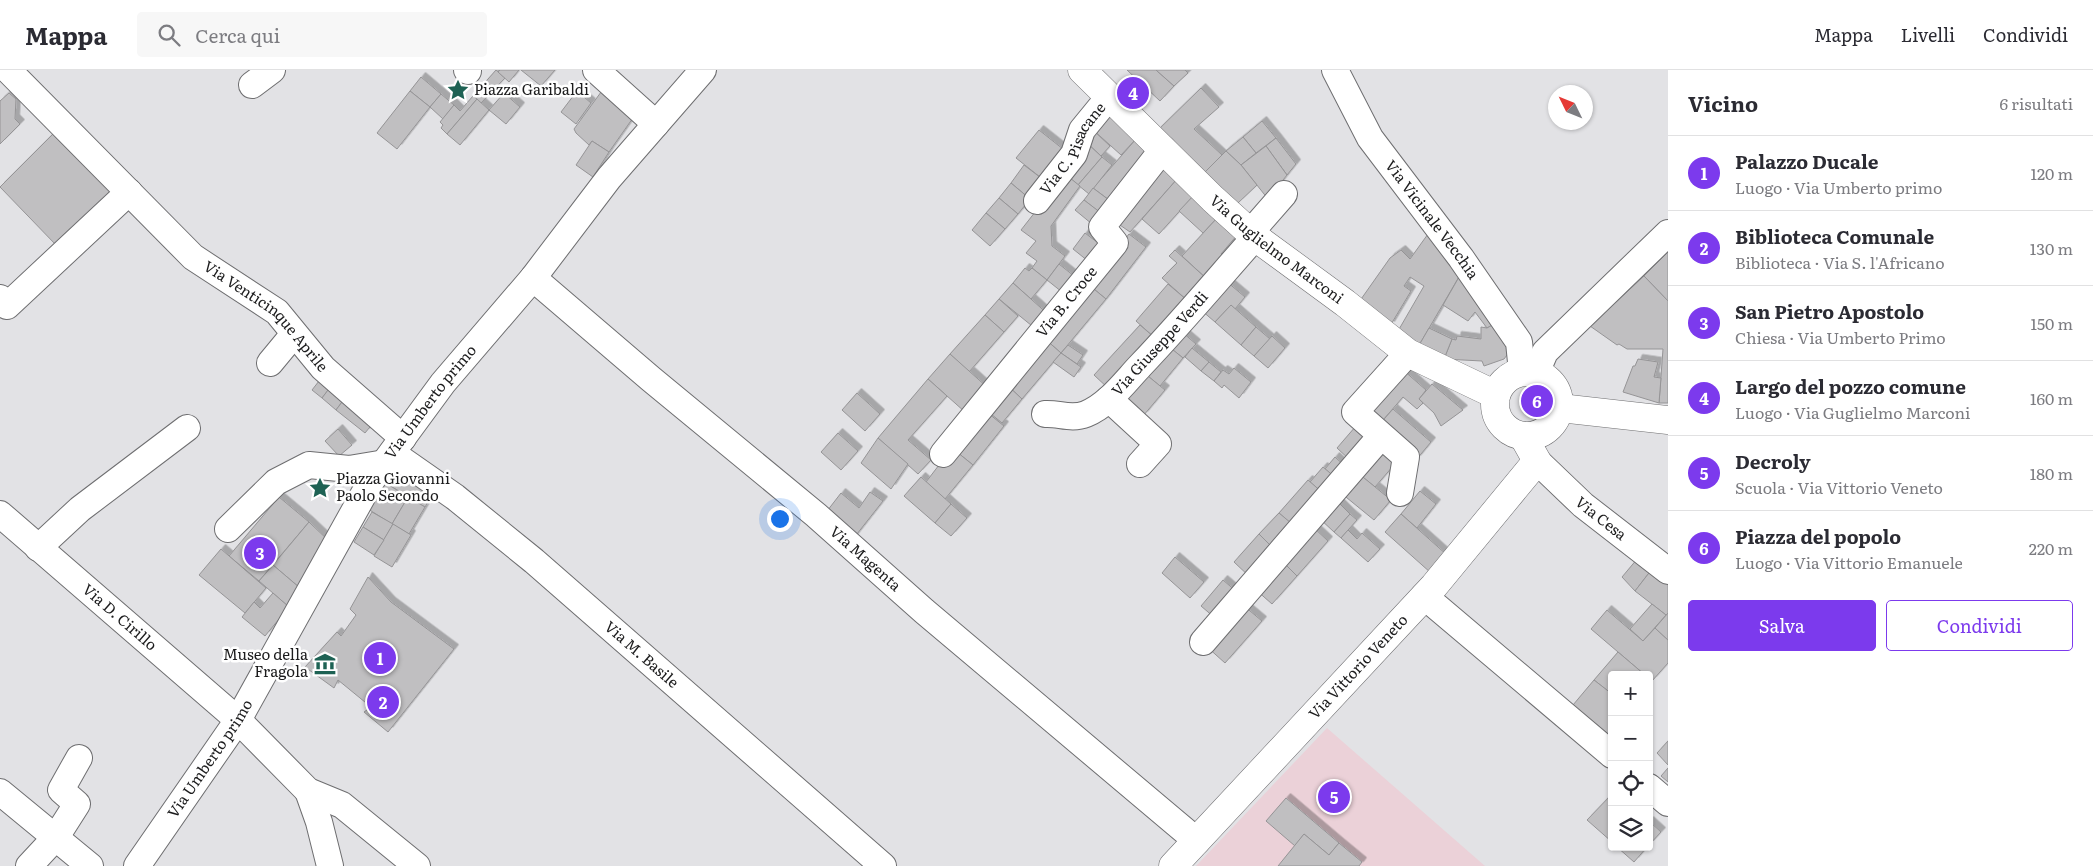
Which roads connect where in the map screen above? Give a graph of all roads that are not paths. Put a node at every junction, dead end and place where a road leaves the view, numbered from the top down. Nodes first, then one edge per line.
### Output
1 (8, 70) edge
2 (596, 70) edge
3 (703, 70) edge
4 (1334, 70) edge
5 (1096, 79) edge
6 (656, 124) junction
7 (1163, 149) junction
8 (129, 192) junction
9 (1284, 194) dead end
10 (1037, 201) dead end
11 (1668, 233) edge
12 (1253, 235) junction
13 (533, 278) junction
14 (0, 298) edge
15 (294, 334) junction
16 (1408, 353) junction
17 (270, 363) dead end
18 (1529, 372) junction
19 (1496, 395) junction
20 (1110, 399) junction
21 (1560, 408) junction
22 (1045, 414) dead end
23 (1668, 420) edge
24 (187, 428) dead end
25 (1381, 436) junction
26 (1523, 436) junction
27 (393, 451) junction
28 (943, 454) dead end
29 (1537, 462) junction
30 (1140, 464) dead end
31 (1400, 494) dead end
32 (0, 514) edge
33 (228, 529) dead end
34 (38, 548) junction
35 (1668, 571) edge
36 (1424, 596) junction
37 (1203, 642) dead end
38 (238, 720) junction
39 (1608, 752) edge
40 (79, 758) dead end
41 (1653, 790) edge
42 (308, 791) junction
43 (0, 792) edge
44 (1668, 803) edge
45 (56, 837) junction
46 (1197, 841) junction
47 (29, 866) edge
48 (90, 866) edge
49 (137, 866) edge
50 (330, 866) edge
51 (417, 866) edge
52 (883, 866) edge
53 (1173, 866) edge

1 - 8 street, Via Venticinque Aprile
2 - 6 street
3 - 6 street, Via Umberto primo
4 - 18 street, Via Vicinale Vecchia
5 - 7 street, Via Guglielmo Marconi
5 - 10 street, Via C. Pisacane
6 - 13 street, Via Umberto primo
7 - 12 street, Via Guglielmo Marconi
7 - 28 street, Via B. Croce
8 - 14 street
8 - 15 street, Via Venticinque Aprile
9 - 12 street, Via Giuseppe Verdi
11 - 18 street
12 - 16 street, Via Guglielmo Marconi
12 - 20 street, Via Giuseppe Verdi
13 - 27 street, Via Umberto primo
13 - 46 street, Via Magenta
15 - 17 street
15 - 27 street, Via Venticinque Aprile
16 - 19 street, Via Guglielmo Marconi
16 - 25 street
18 - 19 street
18 - 21 street
19 - 26 street
20 - 22 street, Via Giuseppe Verdi
20 - 30 street
21 - 23 street
21 - 26 street
24 - 34 street
25 - 31 street
25 - 37 street
26 - 29 street
27 - 33 street, Via Umberto primo
27 - 38 street, Via Umberto primo
27 - 52 street, Via M. Basile
29 - 35 street, Via Cesa
29 - 36 street, Via Vittorio Veneto
32 - 34 street, Via D. Cirillo
34 - 38 street, Via D. Cirillo
36 - 39 street
36 - 46 street, Via Vittorio Veneto
38 - 42 street, Via D. Cirillo
38 - 49 street, Via Umberto primo
40 - 45 street
41 - 44 street
42 - 50 street
42 - 51 street
43 - 45 street
45 - 47 street
45 - 48 street
46 - 53 street, Via Vittorio Veneto

